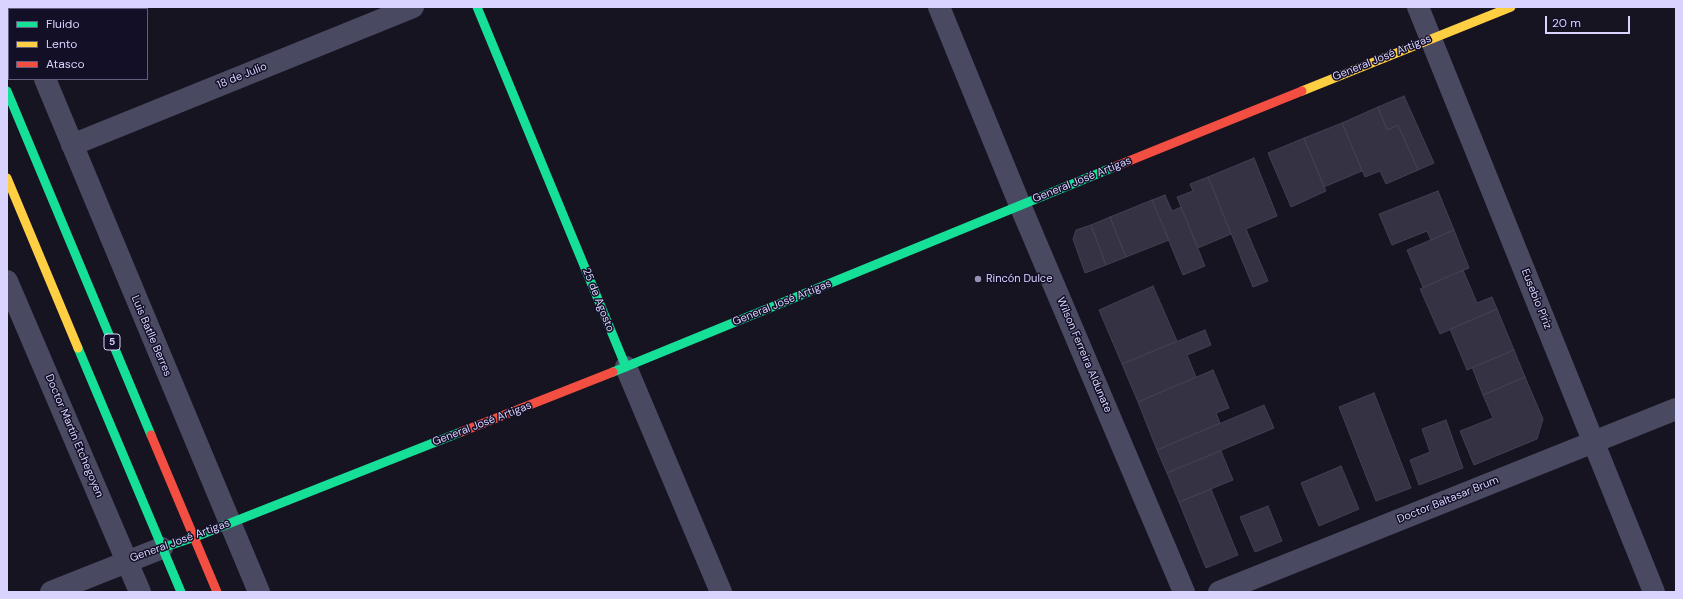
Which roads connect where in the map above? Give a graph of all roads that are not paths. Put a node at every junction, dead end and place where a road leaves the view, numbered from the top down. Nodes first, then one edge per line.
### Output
1 (413, 7) edge
2 (477, 7) edge
3 (939, 7) edge
4 (1418, 7) edge
5 (1511, 7) edge
6 (1431, 38) junction
7 (45, 80) edge
8 (7, 91) edge
9 (72, 145) junction
10 (7, 178) edge
11 (1020, 205) junction
12 (7, 281) edge
13 (626, 367) junction
14 (1676, 409) edge
15 (1593, 442) junction
16 (230, 523) junction
17 (195, 537) junction
18 (162, 548) junction
19 (127, 561) junction
20 (51, 592) edge
21 (140, 592) edge
22 (181, 592) edge
23 (217, 592) edge
24 (259, 592) edge
25 (721, 592) edge
26 (1184, 592) edge
27 (1219, 592) edge
28 (1654, 592) edge

1 - 9 street, 18 de Julio
2 - 13 main road, 25 de Agosto
3 - 11 street, Wilson Ferreira Aldunate
4 - 6 street, Eusebio Píriz
5 - 6 main road, General José Artigas
6 - 11 main road, General José Artigas
6 - 15 street, Eusebio Píriz
7 - 9 street, Luis Batlle Berres
8 - 17 main road, 5
9 - 16 street, Luis Batlle Berres
10 - 18 main road
11 - 13 main road, General José Artigas
11 - 26 street, Wilson Ferreira Aldunate
12 - 19 street, Doctor Martín Etchegoyen
13 - 16 main road, General José Artigas
13 - 25 street, 25 de Agosto
14 - 15 street, Doctor Baltasar Brum
15 - 27 street, Doctor Baltasar Brum
15 - 28 street, Eusebio Píriz
16 - 17 main road, General José Artigas
16 - 24 street, Luis Batlle Berres
17 - 18 main road, General José Artigas
17 - 23 main road, 5
18 - 19 street, General José Artigas
18 - 22 main road
19 - 20 street, General José Artigas
19 - 21 street, Doctor Martín Etchegoyen

